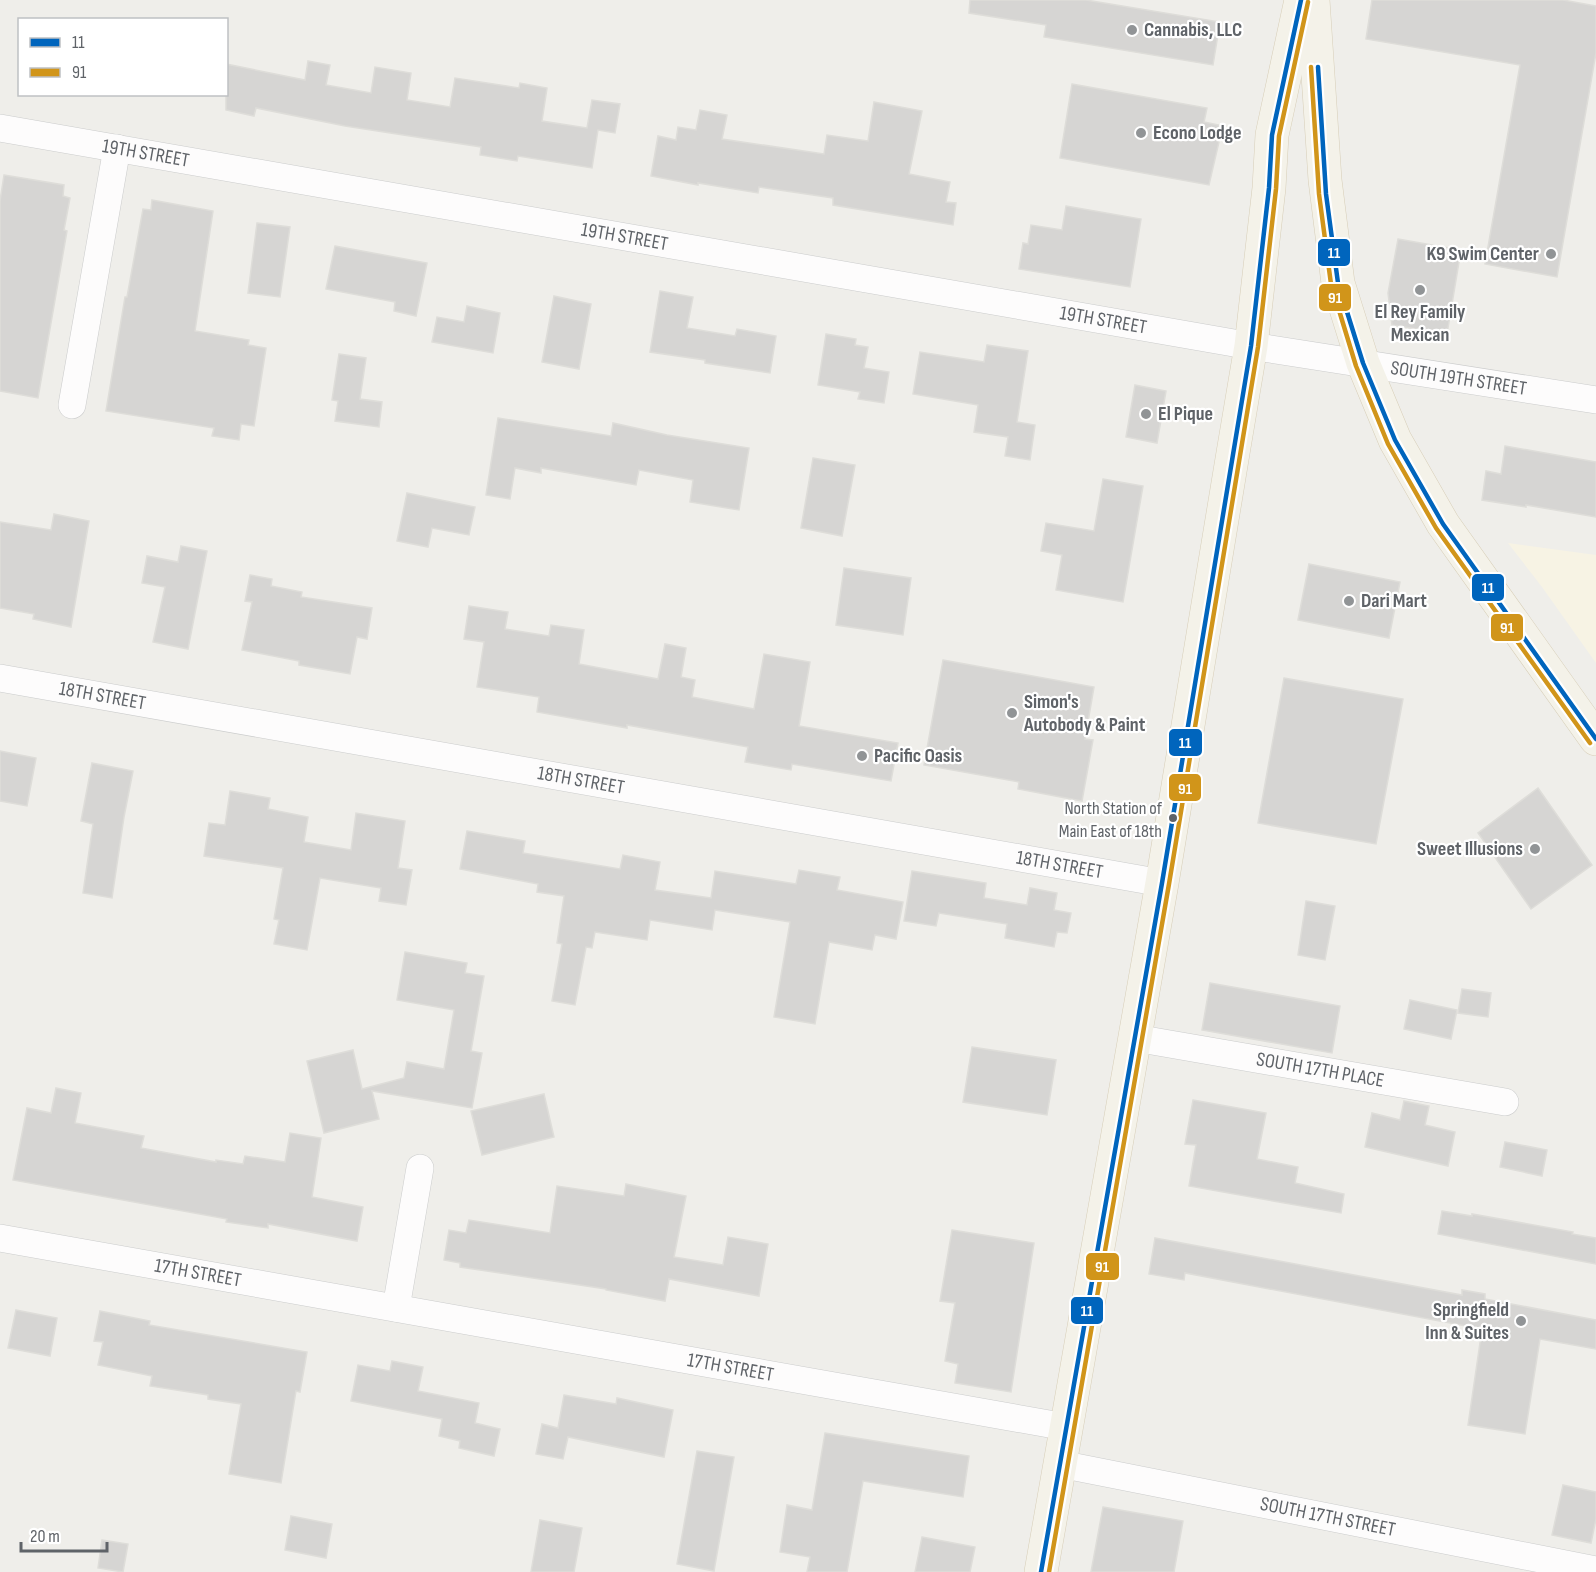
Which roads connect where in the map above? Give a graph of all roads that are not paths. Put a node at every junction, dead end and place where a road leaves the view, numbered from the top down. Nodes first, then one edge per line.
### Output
1 (1301, 0) edge
2 (1313, 0) edge
3 (0, 128) edge
4 (117, 148) junction
5 (1251, 346) junction
6 (1363, 363) junction
7 (1596, 400) edge
8 (72, 405) dead end
9 (0, 678) edge
10 (1596, 738) edge
11 (1162, 883) junction
12 (1135, 1038) junction
13 (1505, 1102) dead end
14 (420, 1168) dead end
15 (0, 1238) edge
16 (396, 1308) junction
17 (1066, 1427) junction
18 (1060, 1464) junction
19 (1596, 1570) edge
20 (1041, 1572) edge

1 - 5 main road
2 - 6 main road
3 - 4 street, 19TH STREET
4 - 5 street, 19TH STREET
4 - 8 street
5 - 6 street, SOUTH 19TH STREET
5 - 11 main road
6 - 7 street, SOUTH 19TH STREET
6 - 10 main road
9 - 11 street, 18TH STREET
11 - 12 main road
12 - 13 street, SOUTH 17TH PLACE
12 - 17 main road
14 - 16 street
15 - 16 street, 17TH STREET
16 - 17 street, 17TH STREET
17 - 18 main road
18 - 19 street, SOUTH 17TH STREET
18 - 20 main road

